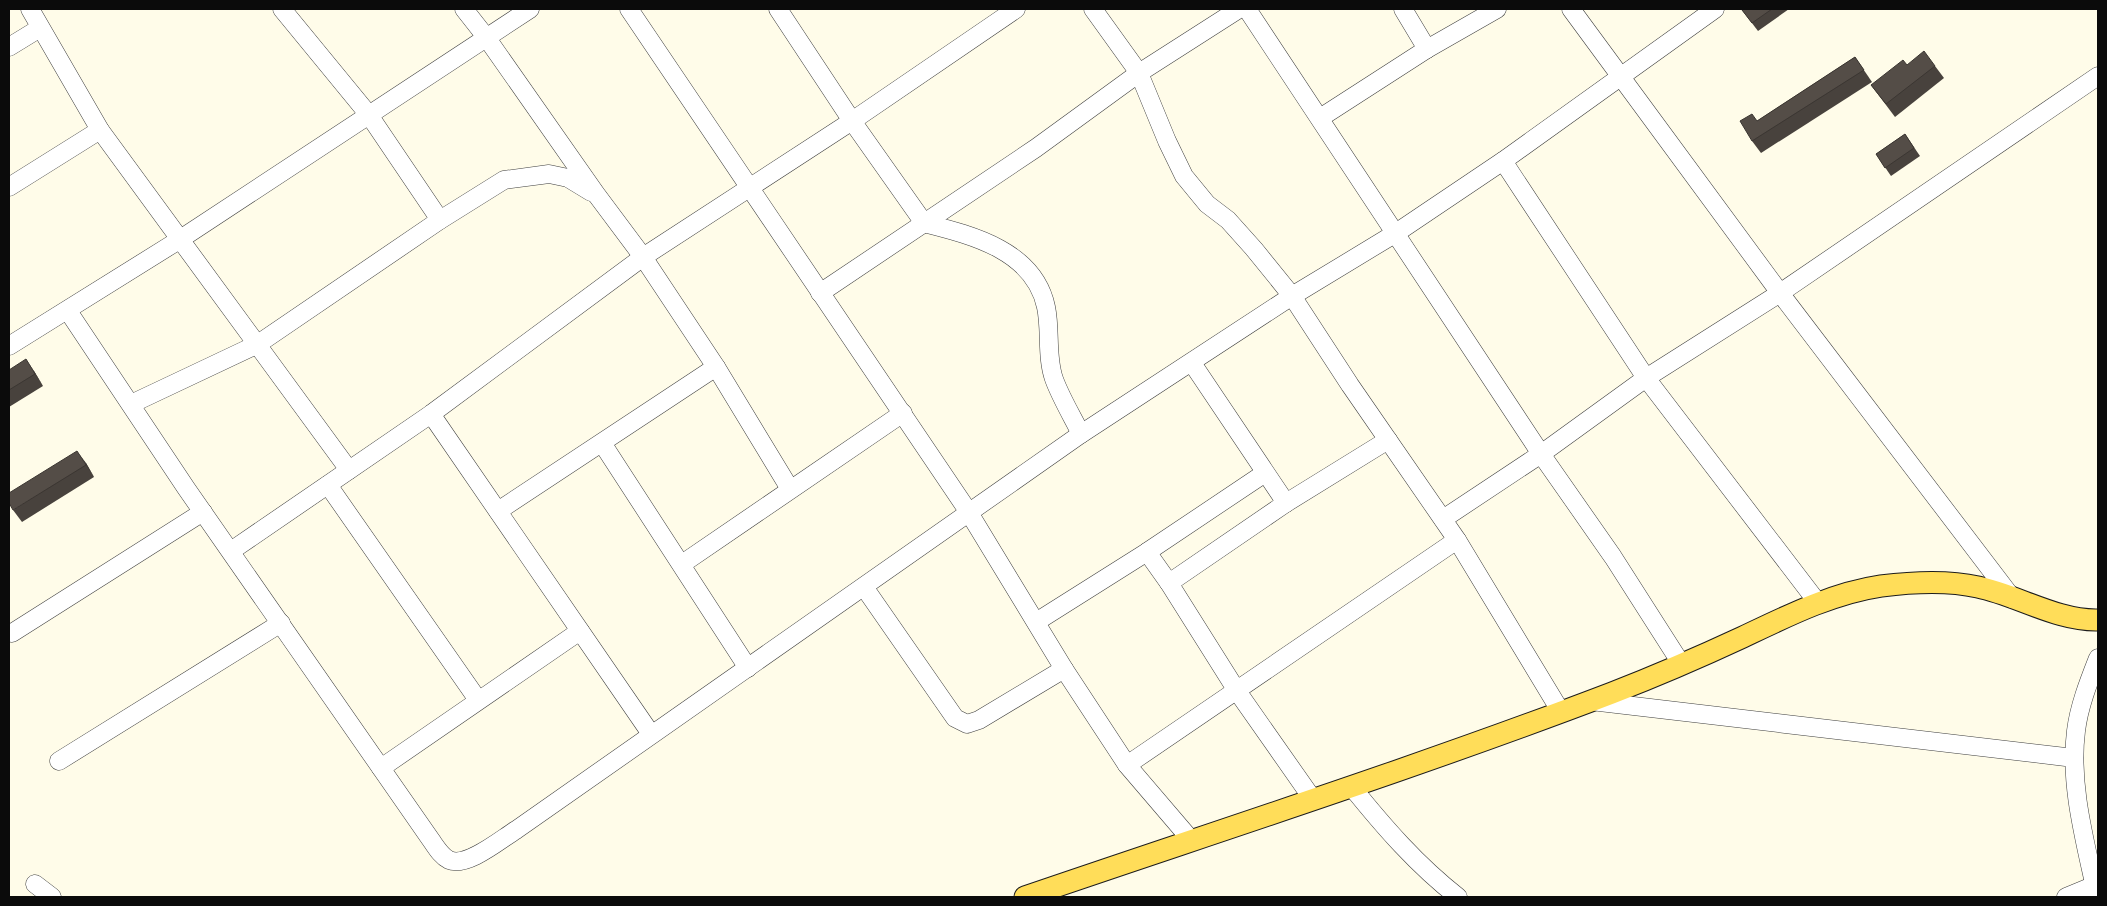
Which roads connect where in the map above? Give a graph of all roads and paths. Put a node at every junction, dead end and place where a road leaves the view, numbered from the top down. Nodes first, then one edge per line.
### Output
1 (30, 9) edge
2 (282, 9) edge
3 (464, 9) edge
4 (530, 9) edge
5 (629, 9) edge
6 (780, 9) edge
7 (1016, 9) edge
8 (1093, 9) edge
9 (1238, 9) edge
10 (1247, 9) edge
11 (1403, 9) edge
12 (1497, 9) edge
13 (1570, 9) edge
14 (1715, 9) edge
15 (40, 28) junction
16 (486, 37) junction
17 (9, 47) edge
18 (1427, 49) junction
19 (1139, 73) junction
20 (2098, 76) edge
21 (1619, 77) junction
22 (369, 116) junction
23 (1320, 118) junction
24 (852, 121) junction
25 (100, 130) junction
26 (1503, 161) junction
27 (9, 187) edge
28 (749, 189) junction
29 (596, 194) junction
30 (440, 220) junction
31 (924, 223) junction
32 (1396, 233) junction
33 (179, 240) junction
34 (643, 257) junction
35 (820, 292) junction
36 (1780, 292) junction
37 (1292, 296) junction
38 (68, 311) junction
39 (258, 344) junction
40 (9, 346) edge
41 (1192, 363) junction
42 (716, 367) junction
43 (1646, 378) junction
44 (131, 404) junction
45 (903, 413) junction
46 (431, 414) junction
47 (1081, 434) junction
48 (1388, 440) junction
49 (602, 443) junction
50 (1540, 454) junction
51 (349, 470) junction
52 (1265, 473) junction
53 (328, 485) junction
54 (790, 489) junction
55 (1286, 503) junction
56 (498, 511) junction
57 (203, 512) junction
58 (968, 512) junction
59 (1443, 519) junction
60 (1457, 540) junction
61 (231, 551) junction
62 (1147, 552) junction
63 (682, 564) junction
64 (1170, 582) junction
65 (864, 587) junction
66 (2013, 599) junction
67 (1818, 603) junction
68 (2098, 620) edge
69 (1036, 622) junction
70 (281, 623) junction
71 (580, 630) junction
72 (12, 633) dead end
73 (2098, 658) edge
74 (1682, 665) junction
75 (748, 668) junction
76 (1064, 668) junction
77 (1237, 690) junction
78 (478, 700) junction
79 (1591, 701) junction
80 (1561, 712) junction
81 (651, 734) junction
82 (2074, 758) junction
83 (59, 761) dead end
84 (1126, 765) junction
85 (381, 768) junction
86 (1351, 786) junction
87 (1312, 798) junction
88 (1192, 841) junction
89 (35, 884) dead end
90 (2096, 891) edge
91 (52, 897) edge
92 (1025, 897) edge
93 (1458, 897) edge
94 (2066, 897) edge

1 - 15 street
2 - 22 street
3 - 16 street
4 - 16 street
5 - 28 street
6 - 24 street
7 - 24 street
8 - 19 street
9 - 19 street
10 - 23 street
11 - 18 street
12 - 18 street
13 - 21 street
14 - 21 street
15 - 17 street
15 - 25 street
16 - 22 street
16 - 29 street
18 - 23 street
19 - 31 street
19 - 37 street
20 - 36 street
21 - 26 street
21 - 36 street
22 - 30 street
22 - 33 street
23 - 32 street
24 - 28 street
24 - 31 street
25 - 27 street
25 - 33 street
26 - 32 street
26 - 43 street
28 - 34 street
28 - 35 street
29 - 30 street
29 - 34 street
30 - 39 street
31 - 35 street
31 - 47 street
32 - 37 street
32 - 50 street
33 - 38 street
33 - 39 street
34 - 42 street
34 - 46 street
35 - 45 street
36 - 43 street
36 - 66 street
37 - 41 street
37 - 48 street
38 - 40 street
38 - 44 street
39 - 44 street
39 - 51 street
41 - 47 street
41 - 52 street
42 - 49 street
42 - 54 street
43 - 50 street
43 - 67 street
44 - 57 street
45 - 54 street
45 - 58 street
46 - 51 street
46 - 56 street
47 - 58 street
48 - 55 street
48 - 59 street
49 - 56 street
49 - 63 street
50 - 59 street
50 - 74 street
51 - 53 street
52 - 55 street
52 - 62 street
53 - 61 street
53 - 78 street
54 - 63 street
55 - 64 street
56 - 71 street
57 - 61 street
57 - 72 street
58 - 65 street
58 - 69 street
59 - 60 street
60 - 77 street
60 - 80 street
61 - 70 street
62 - 64 street
62 - 69 street
63 - 75 street
64 - 77 street
65 - 75 street
65 - 76 street
66 - 67 main road
66 - 68 main road
67 - 74 main road
69 - 76 street
70 - 83 street
70 - 85 street
71 - 78 street
71 - 81 street
73 - 82 street
74 - 79 main road
75 - 81 street
76 - 84 street
77 - 84 street
77 - 87 street
78 - 85 street
79 - 80 main road
79 - 82 street
80 - 86 main road
81 - 85 street
82 - 90 street
84 - 88 street
86 - 87 main road
86 - 93 street
87 - 88 main road
88 - 92 main road
89 - 91 street
90 - 94 street

